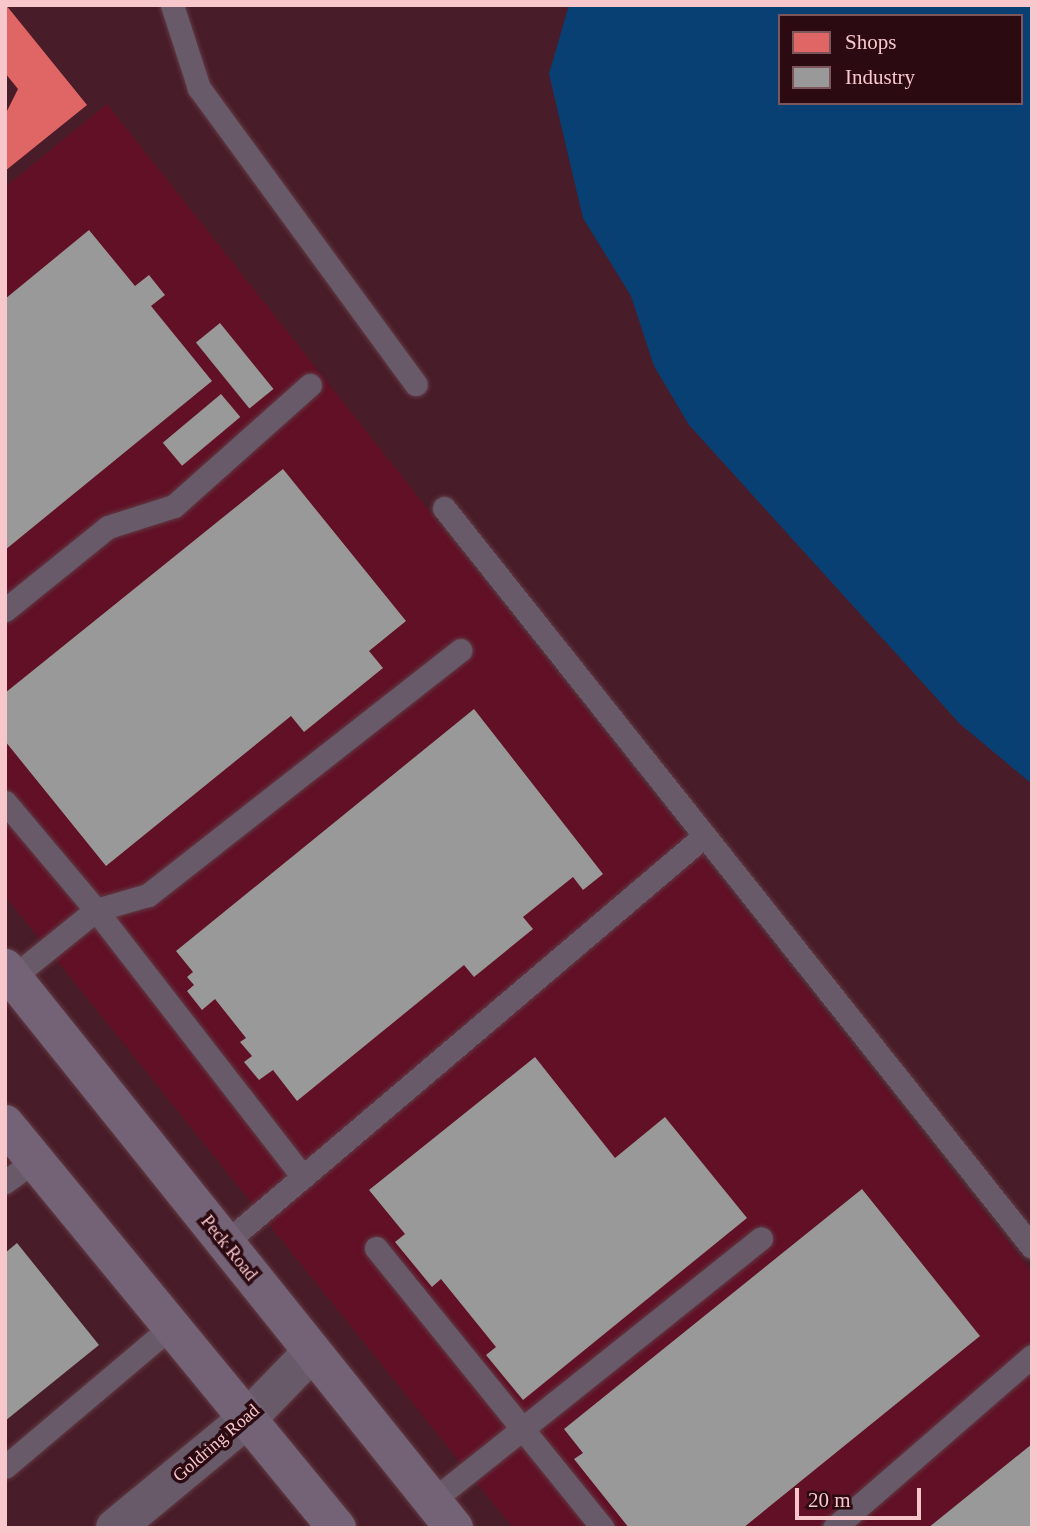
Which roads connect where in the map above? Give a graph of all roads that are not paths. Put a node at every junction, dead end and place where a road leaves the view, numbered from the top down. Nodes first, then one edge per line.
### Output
1 (172, 5) edge
2 (416, 384) dead end
3 (310, 385) dead end
4 (444, 508) dead end
5 (5, 610) edge
6 (460, 650) dead end
7 (5, 802) edge
8 (705, 836) junction
9 (96, 910) junction
10 (9, 973) edge
11 (5, 1124) edge
12 (35, 1160) junction
13 (303, 1177) junction
14 (5, 1182) edge
15 (761, 1238) dead end
16 (225, 1243) junction
17 (1032, 1247) edge
18 (376, 1248) dead end
19 (173, 1325) junction
20 (312, 1352) junction
21 (1032, 1356) edge
22 (249, 1417) junction
23 (521, 1429) junction
24 (5, 1467) edge
25 (443, 1514) edge
26 (115, 1528) edge
27 (337, 1528) edge
28 (603, 1528) edge
29 (834, 1528) edge

1 - 2 lane
3 - 5 lane
4 - 8 lane
6 - 9 lane
7 - 9 lane
8 - 13 lane
8 - 17 lane
9 - 10 lane
9 - 13 lane
10 - 16 main road, Peck Road
11 - 12 main road
12 - 14 lane
12 - 19 main road
13 - 16 lane
15 - 23 lane
16 - 20 main road, Peck Road
18 - 23 lane
19 - 22 main road
19 - 24 lane
20 - 22 street, Goldring Road
20 - 25 main road, Peck Road
21 - 29 lane
22 - 26 street, Goldring Road
22 - 27 main road
23 - 25 lane
23 - 28 lane

